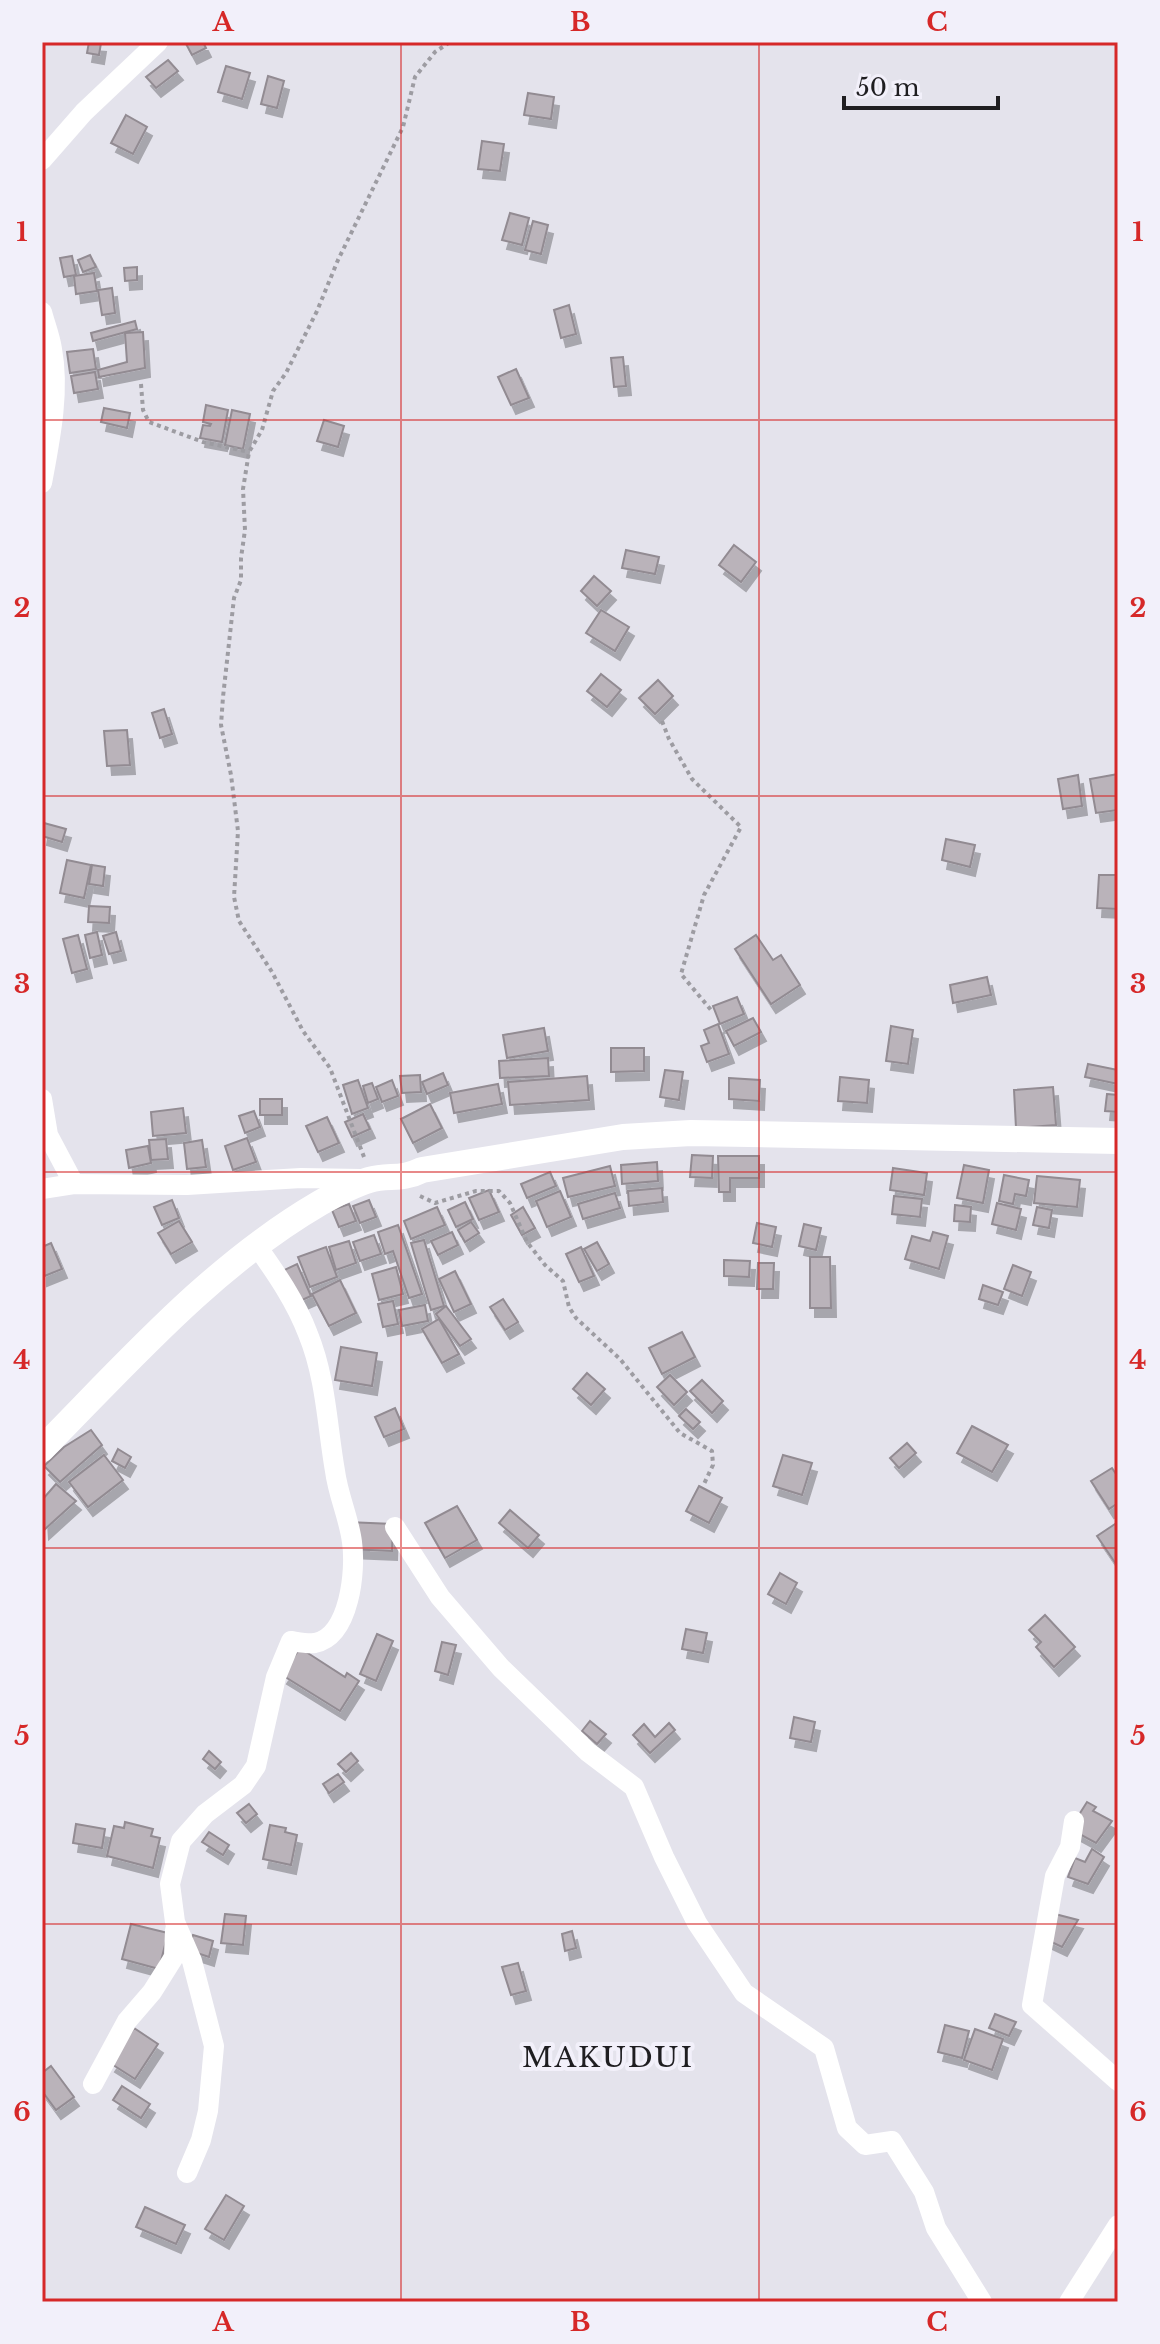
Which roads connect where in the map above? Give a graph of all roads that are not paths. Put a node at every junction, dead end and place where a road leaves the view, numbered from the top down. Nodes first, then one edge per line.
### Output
1 (158, 42) edge
2 (42, 160) edge
3 (42, 312) edge
4 (42, 483) edge
5 (42, 1099) edge
6 (1118, 1141) edge
7 (371, 1179) junction
8 (74, 1184) junction
9 (42, 1189) edge
10 (256, 1245) junction
11 (42, 1449) edge
12 (395, 1527) dead end
13 (1074, 1821) dead end
14 (175, 1922) junction
15 (1118, 2081) edge
16 (93, 2084) dead end
17 (187, 2173) dead end
18 (1118, 2225) edge
19 (982, 2302) edge
20 (1069, 2302) edge

1 - 2 street
3 - 4 street
5 - 8 street
6 - 7 street
7 - 8 street
7 - 10 street
8 - 9 street
10 - 11 street
10 - 14 street
12 - 19 street
13 - 15 street
14 - 16 street
14 - 17 street
18 - 20 street

